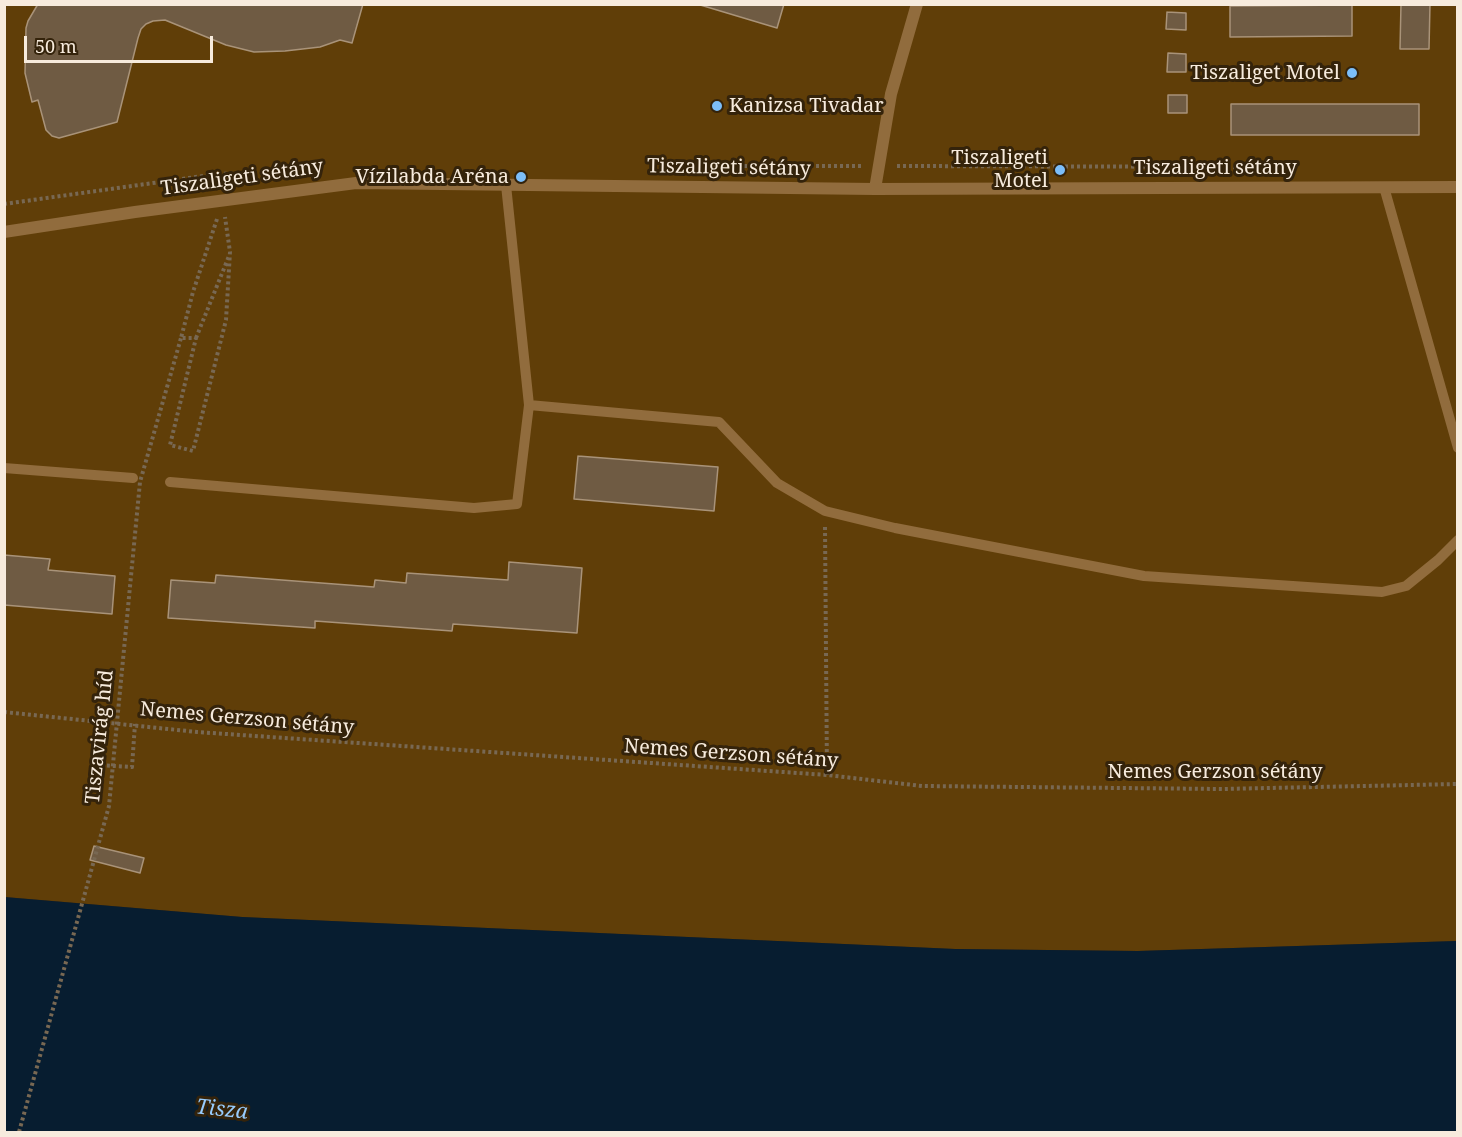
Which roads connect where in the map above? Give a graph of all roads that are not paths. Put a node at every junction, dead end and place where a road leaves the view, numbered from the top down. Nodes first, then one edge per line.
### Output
1 (917, 4) edge
2 (506, 185) junction
3 (1384, 187) junction
4 (1458, 187) edge
5 (876, 189) junction
6 (4, 232) edge
7 (529, 405) junction
8 (1458, 448) edge
9 (4, 468) edge
10 (137, 480) road end
11 (170, 482) dead end
12 (1458, 540) edge

1 - 5 street
2 - 5 street, Tiszaligeti sétány
2 - 6 street, Tiszaligeti sétány
2 - 7 lane
3 - 4 street, Tiszaligeti sétány
3 - 5 street, Tiszaligeti sétány
3 - 8 lane
7 - 11 lane
7 - 12 lane
9 - 10 lane

